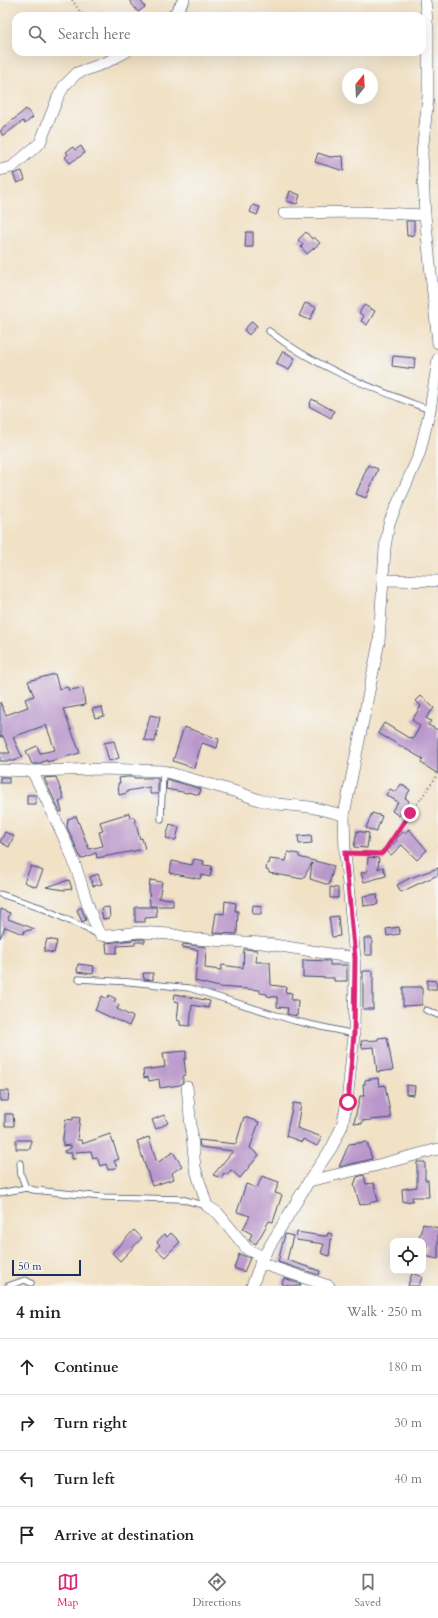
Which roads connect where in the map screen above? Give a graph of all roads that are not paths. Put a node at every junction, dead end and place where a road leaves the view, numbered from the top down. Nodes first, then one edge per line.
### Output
1 (184, 0) edge
2 (425, 0) edge
3 (176, 12) edge
4 (118, 56) edge
5 (0, 170) edge
6 (284, 213) dead end
7 (425, 215) junction
8 (270, 331) dead end
9 (438, 343) edge
10 (438, 359) edge
11 (430, 410) junction
12 (383, 580) junction
13 (438, 581) edge
14 (0, 770) edge
15 (32, 771) junction
16 (163, 771) junction
17 (344, 815) junction
18 (161, 819) dead end
19 (0, 894) edge
20 (100, 935) junction
21 (355, 958) junction
22 (79, 979) dead end
23 (426, 1010) dead end
24 (438, 1015) edge
25 (354, 1034) junction
26 (187, 1087) dead end
27 (436, 1151) edge
28 (20, 1163) dead end
29 (309, 1182) junction
30 (26, 1188) junction
31 (0, 1193) edge
32 (207, 1206) junction
33 (261, 1260) junction
34 (31, 1283) dead end
35 (8, 1286) edge
36 (252, 1286) edge
37 (329, 1286) edge

1 - 3 street
2 - 7 street
4 - 5 street
6 - 7 street
7 - 9 street
8 - 11 lane
10 - 11 street
11 - 12 street
12 - 13 street
12 - 17 street
14 - 15 street
15 - 16 street
15 - 20 street
16 - 17 street
16 - 18 lane
17 - 21 street
19 - 20 lane
20 - 21 street
21 - 25 street
22 - 25 lane
23 - 24 lane
25 - 29 street
26 - 32 street
27 - 29 street
28 - 30 lane
29 - 33 street
30 - 31 lane
30 - 32 lane
32 - 33 street
33 - 36 street
33 - 37 street
34 - 35 lane

